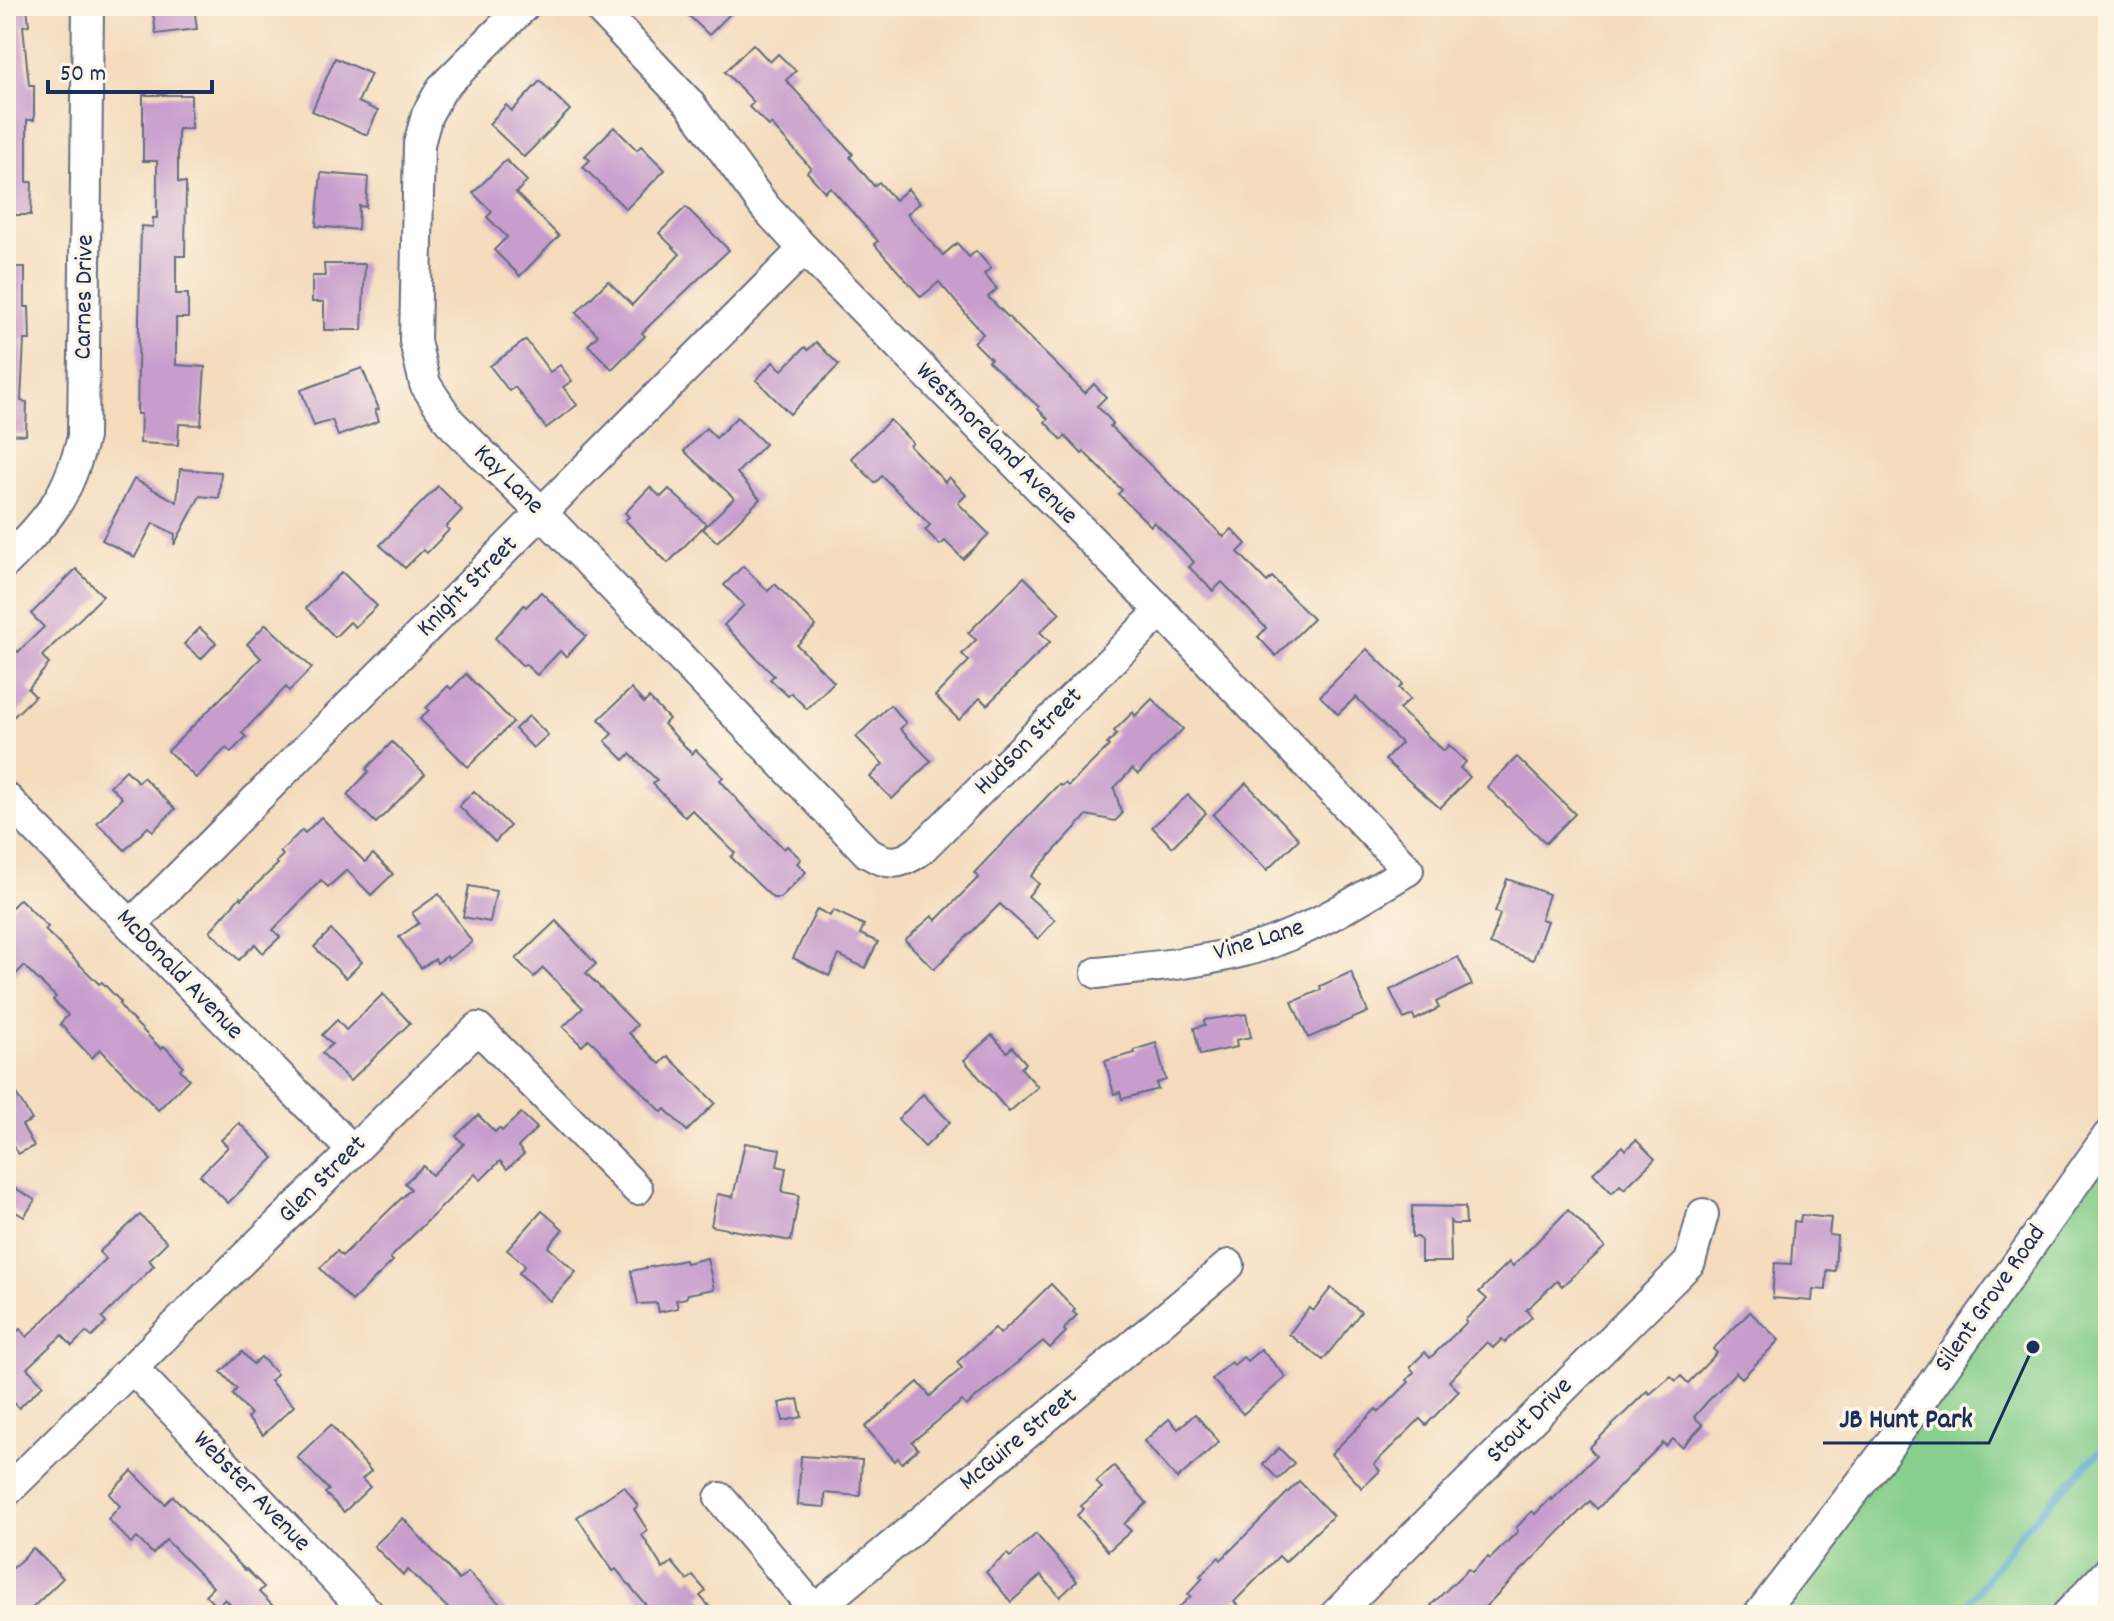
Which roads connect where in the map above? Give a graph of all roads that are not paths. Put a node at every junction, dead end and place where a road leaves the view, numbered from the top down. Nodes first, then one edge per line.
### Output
1 (88, 6) edge
2 (524, 6) edge
3 (597, 6) edge
4 (804, 249) junction
5 (542, 513) junction
6 (6, 562) edge
7 (1161, 611) junction
8 (6, 798) edge
9 (893, 863) joint
10 (1408, 870) joint
11 (131, 925) junction
12 (1097, 973) dead end
13 (2108, 1136) edge
14 (353, 1151) junction
15 (637, 1189) dead end
16 (1703, 1214) dead end
17 (1229, 1265) dead end
18 (132, 1368) junction
19 (6, 1492) edge
20 (720, 1498) dead end
21 (2108, 1572) edge
22 (812, 1613) edge
23 (370, 1615) edge
24 (1335, 1615) edge
25 (1759, 1615) edge
26 (2067, 1615) edge

1 - 6 street, Carnes Drive
2 - 5 street, Kay Lane
3 - 4 street, Westmoreland Avenue
4 - 5 street, Knight Street
4 - 7 street, Westmoreland Avenue
5 - 9 street, Kay Lane
5 - 11 street, Knight Street
7 - 9 street, Hudson Street
7 - 10 street, Westmoreland Avenue
8 - 11 street, McDonald Avenue
10 - 12 street, Vine Lane
11 - 14 street, McDonald Avenue
13 - 25 street, Silent Grove Road
14 - 15 street, Glen Street
14 - 18 street, Glen Street
16 - 24 street, Stout Drive
17 - 22 street, McGuire Street
18 - 19 street, Glen Street
18 - 23 street, Webster Avenue
20 - 22 street
21 - 26 street

